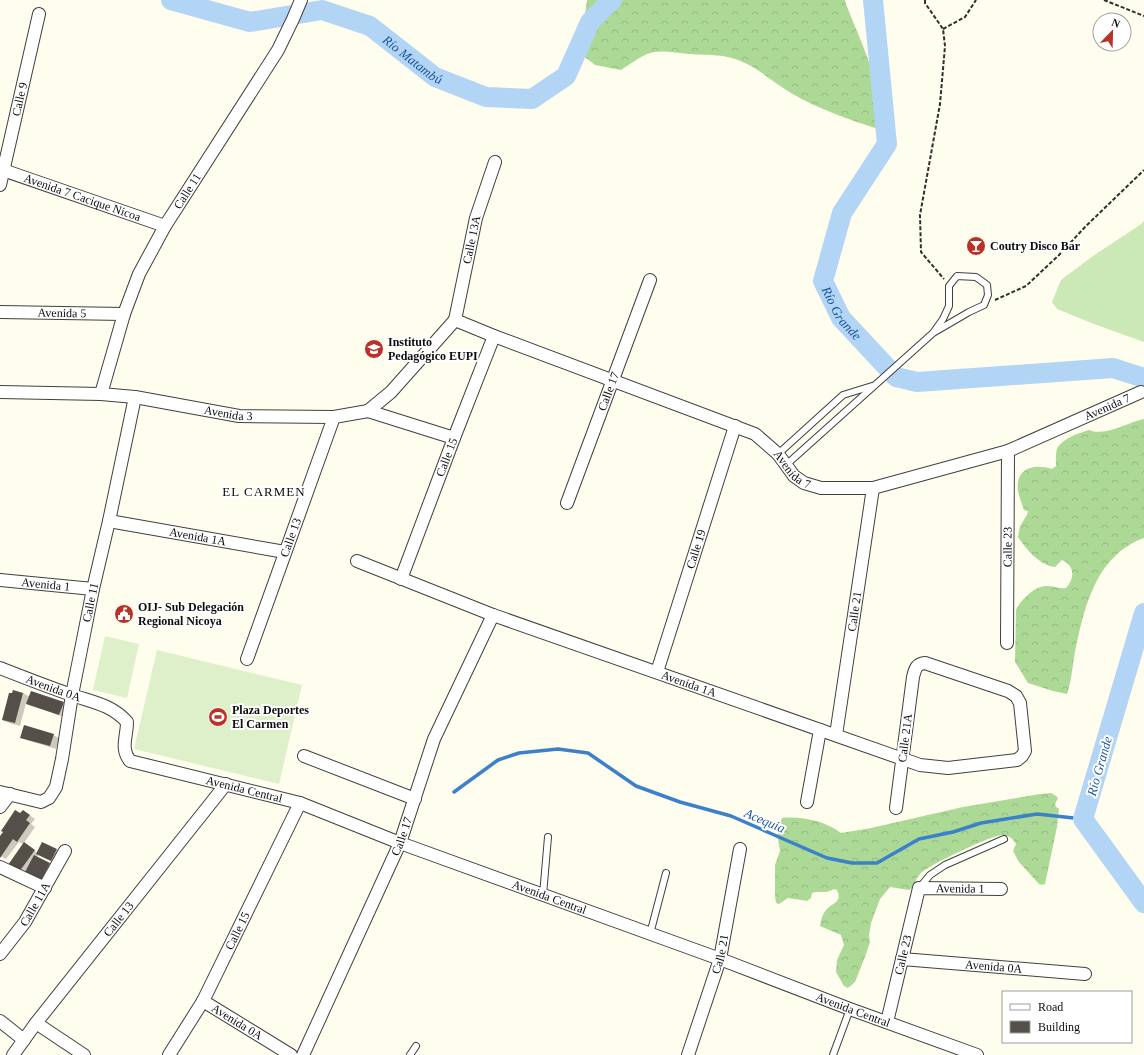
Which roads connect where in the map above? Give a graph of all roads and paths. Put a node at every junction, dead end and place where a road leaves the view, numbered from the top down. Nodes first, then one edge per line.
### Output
1 (301, 0) edge
2 (925, 0) edge
3 (976, 0) edge
4 (1104, 0) edge
5 (39, 14) dead end
6 (1144, 16) edge
7 (943, 29) junction
8 (495, 162) dead end
9 (2, 169) edge
10 (1144, 170) edge
11 (0, 185) edge
12 (165, 226) junction
13 (650, 280) dead end
14 (949, 286) junction
15 (984, 305) junction
16 (0, 312) edge
17 (124, 314) junction
18 (455, 320) junction
19 (933, 333) junction
20 (494, 336) junction
21 (613, 380) junction
22 (876, 384) junction
23 (0, 392) edge
24 (1141, 392) dead end
25 (101, 394) junction
26 (135, 397) junction
27 (368, 411) junction
28 (334, 417) junction
29 (734, 426) junction
30 (454, 438) junction
31 (1008, 452) junction
32 (778, 454) junction
33 (786, 465) junction
34 (873, 488) junction
35 (567, 503) dead end
36 (109, 522) junction
37 (286, 552) junction
38 (357, 561) dead end
39 (401, 579) junction
40 (0, 580) edge
41 (92, 588) junction
42 (493, 615) junction
43 (1007, 643) dead end
44 (247, 659) dead end
45 (0, 668) edge
46 (657, 672) junction
47 (72, 695) junction
48 (820, 730) junction
49 (836, 735) junction
50 (124, 748) joint
51 (1025, 751) joint
52 (304, 756) dead end
53 (902, 758) junction
54 (226, 784) junction
55 (5, 793) edge
56 (415, 799) junction
57 (807, 802) dead end
58 (300, 803) junction
59 (0, 807) edge
60 (896, 808) dead end
61 (548, 837) dead end
62 (1004, 839) dead end
63 (400, 843) junction
64 (740, 849) dead end
65 (65, 851) dead end
66 (0, 867) edge
67 (666, 873) dead end
68 (45, 888) junction
69 (918, 888) junction
70 (1001, 889) dead end
71 (543, 895) junction
72 (650, 934) junction
73 (0, 954) edge
74 (720, 959) junction
75 (902, 959) junction
76 (1085, 974) dead end
77 (203, 1001) junction
78 (850, 1009) junction
79 (0, 1021) edge
80 (887, 1022) junction
81 (36, 1023) junction
82 (24, 1040) junction
83 (416, 1046) dead end
84 (961, 1052) edge
85 (13, 1055) edge
86 (84, 1055) edge
87 (169, 1055) edge
88 (291, 1055) edge
89 (303, 1055) edge
90 (410, 1055) edge
91 (688, 1055) edge
92 (833, 1055) edge
93 (977, 1055) edge

1 - 12 street, Calle 11
2 - 7 path
3 - 7 path
4 - 6 path
5 - 9 street, Calle 9
7 - 14 path
8 - 18 street, Calle 13A
9 - 11 street, Calle 9
9 - 12 street, Avenida 7 Cacique Nicoa
10 - 15 path
12 - 17 street, Calle 11
13 - 21 street, Calle 17
14 - 15 lane
14 - 19 lane
15 - 19 lane
16 - 17 street, Avenida 5
17 - 25 street, Calle 11
18 - 20 street, Avenida 7
18 - 27 street
19 - 22 lane
20 - 21 street, Avenida 7
20 - 30 street, Calle 15
21 - 29 street, Avenida 7
21 - 35 street, Calle 17
22 - 32 lane
22 - 33 lane
23 - 25 street, Avenida 3
24 - 31 street, Avenida 7
25 - 26 street, Avenida 3
26 - 28 street, Avenida 3
26 - 36 street, Calle 11
27 - 28 street, Avenida 3
27 - 30 street, Avenida 3
28 - 37 street, Calle 13
29 - 32 street, Avenida 7
29 - 46 street, Calle 19
30 - 39 street, Calle 15
31 - 34 street, Avenida 7
31 - 43 street, Calle 23
32 - 33 street, Avenida 7
33 - 34 street, Avenida 7
34 - 49 street, Calle 21
36 - 37 street, Avenida 1A
36 - 41 street, Calle 11
37 - 44 street, Calle 13
38 - 39 street, Avenida 1A
39 - 42 street, Avenida 1A
40 - 41 street, Avenida 1
41 - 47 street, Calle 11
42 - 46 street, Avenida 1A
42 - 56 street, Calle 17
45 - 47 street, Avenida 0A
46 - 48 street, Avenida 1A
47 - 50 street, Avenida 0A
47 - 55 street, Calle 11
48 - 49 street, Avenida 1A
48 - 57 street
49 - 53 street, Avenida 1A
50 - 54 street, Avenida Central
51 - 53 street, Avenida 1A
51 - 53 street, Calle 21A
52 - 56 street
53 - 60 street, Calle 21A
54 - 58 street, Avenida Central
54 - 81 street, Calle 13
55 - 59 street
56 - 63 street, Calle 17
58 - 63 street, Avenida Central
58 - 77 street, Calle 15
61 - 71 lane
62 - 69 lane
63 - 71 street, Avenida Central
63 - 89 street, Calle 17
64 - 74 street, Calle 21
65 - 68 street, Calle 11A
66 - 68 street
67 - 72 lane
68 - 73 street, Calle 11A
69 - 70 street, Avenida 1
69 - 75 street, Calle 23
71 - 72 street, Avenida Central
72 - 74 street, Avenida Central
74 - 78 street, Avenida Central
74 - 91 street, Calle 21
75 - 76 street, Avenida 0A
75 - 80 street, Calle 23
77 - 87 street, Calle 15
77 - 88 street, Avenida 0A
78 - 80 street, Avenida Central
78 - 92 lane
79 - 82 street
80 - 84 street, Avenida Central
81 - 82 street, Calle 13
81 - 86 street
82 - 85 street, Calle 13
83 - 90 lane
84 - 93 street, Avenida Central

